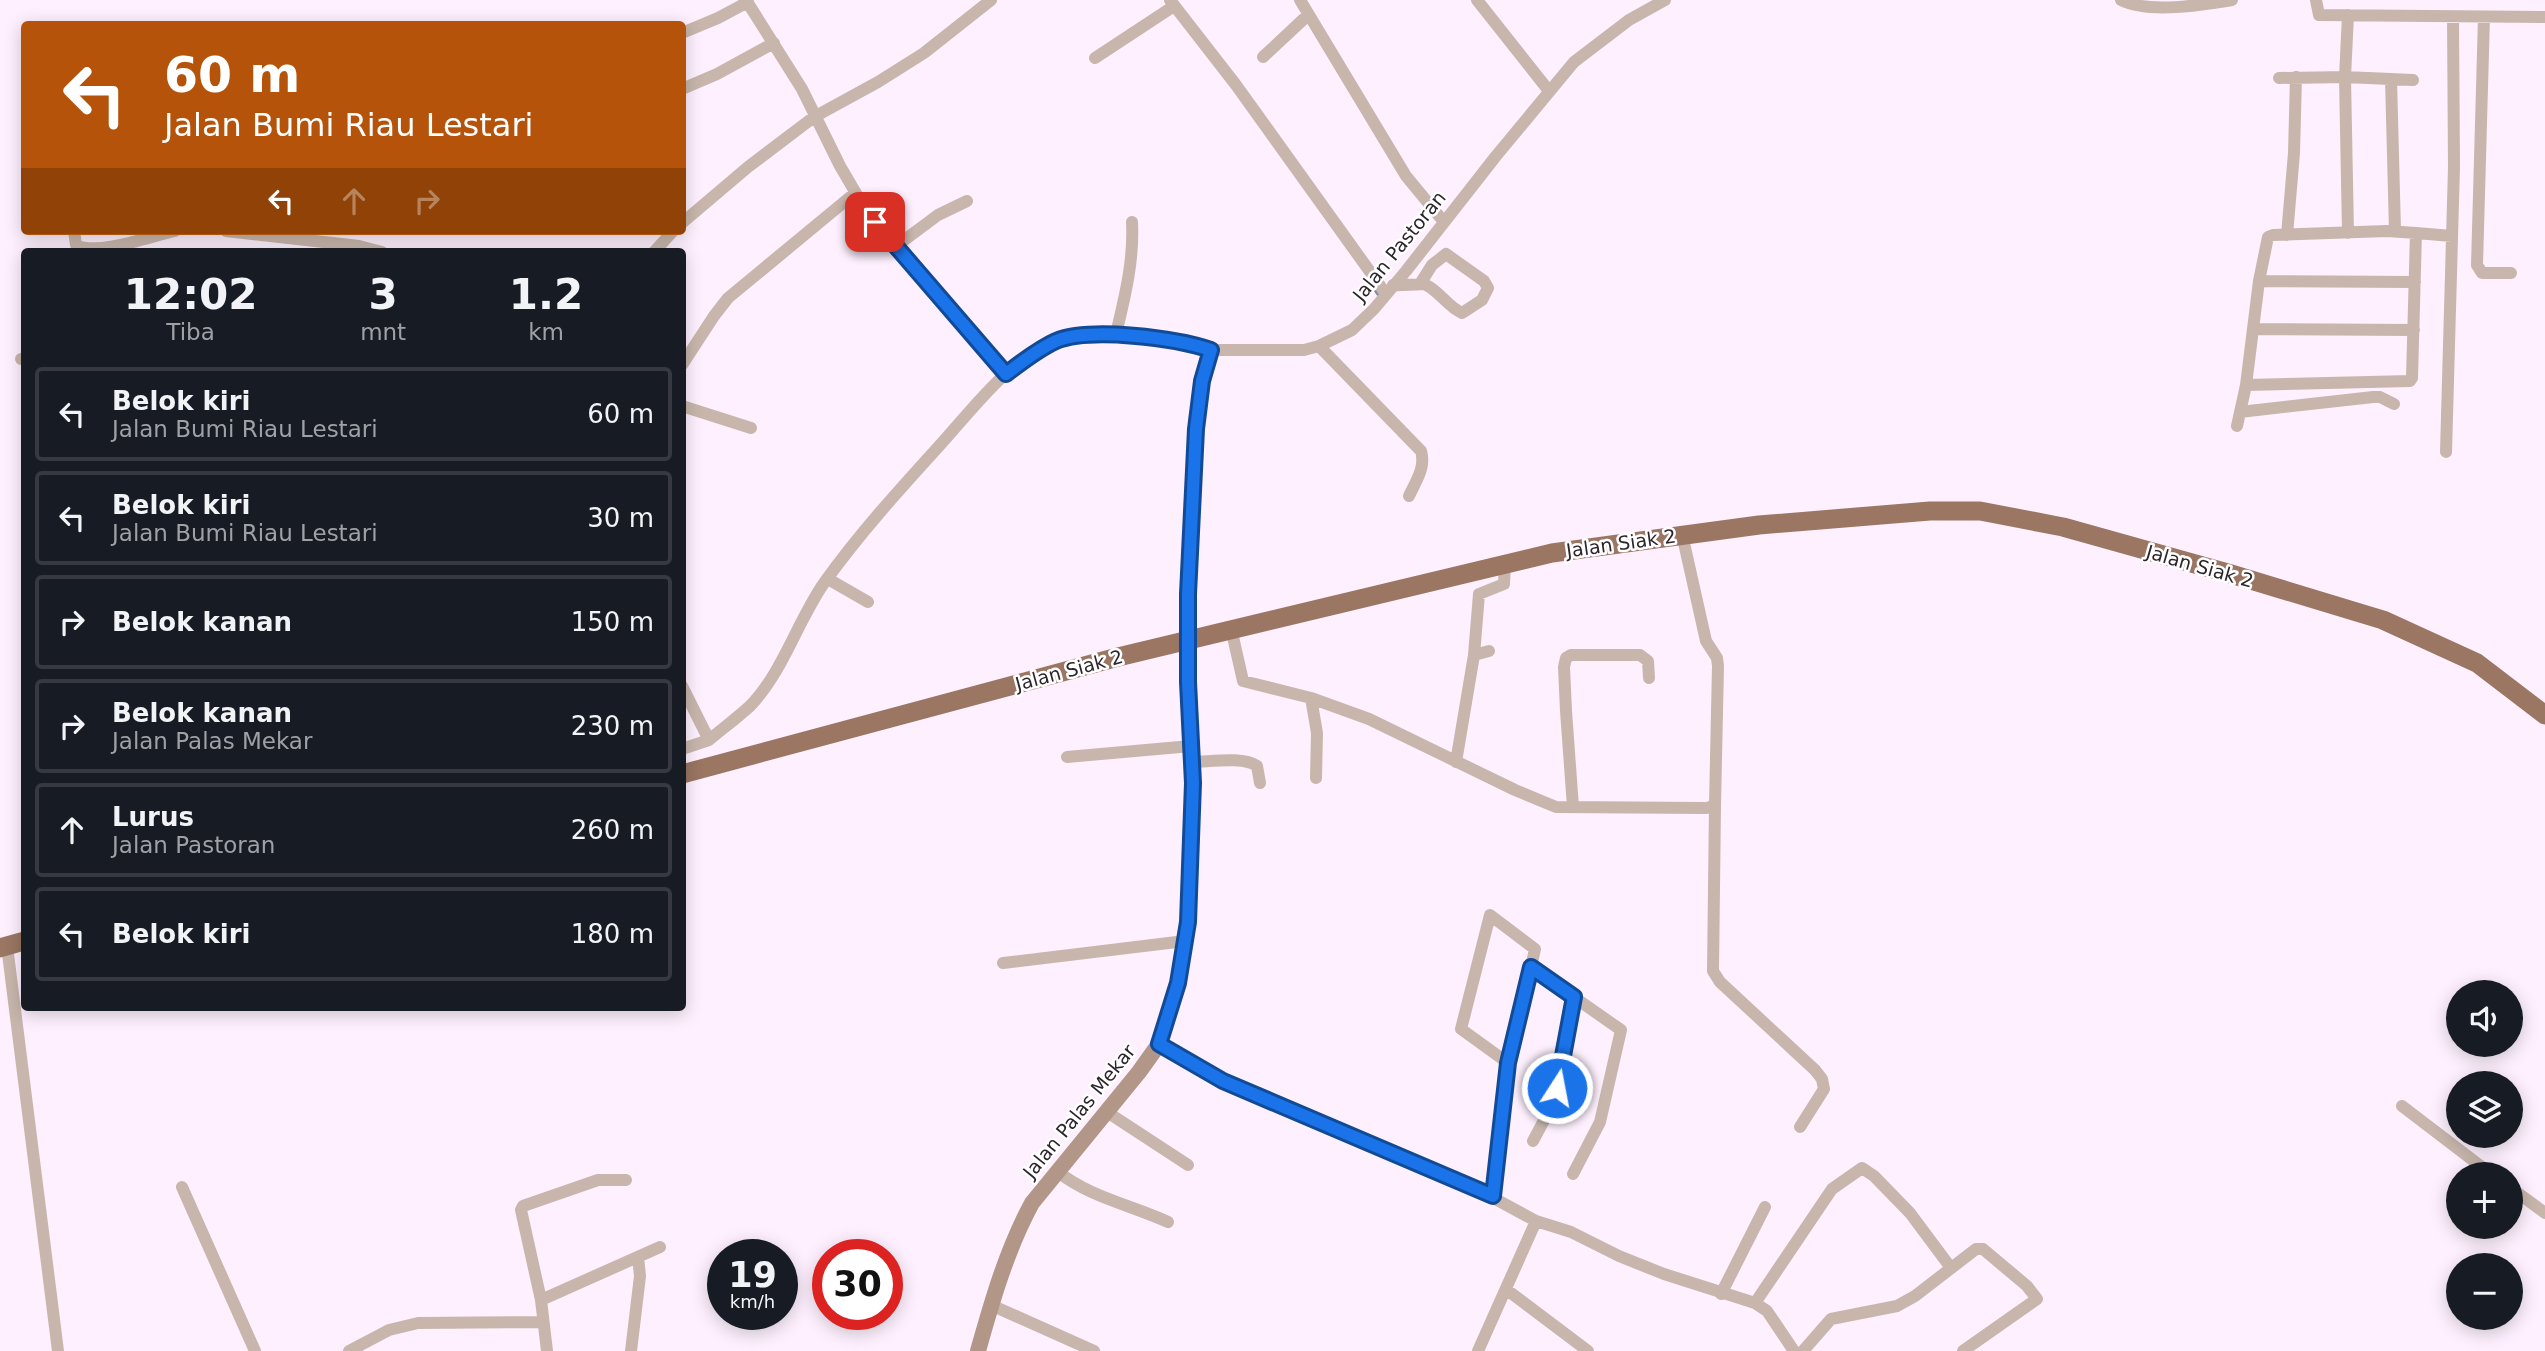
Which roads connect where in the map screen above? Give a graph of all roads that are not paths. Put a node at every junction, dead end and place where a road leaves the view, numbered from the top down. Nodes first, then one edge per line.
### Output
1 (991, 0) edge
2 (1300, 0) edge
3 (1477, 0) edge
4 (1665, 0) edge
5 (2121, 0) edge
6 (2232, 0) edge
7 (2316, 0) edge
8 (747, 1) edge
9 (1172, 3) edge
10 (1308, 15) junction
11 (2348, 15) junction
12 (2453, 17) junction
13 (2545, 17) edge
14 (2484, 18) junction
15 (686, 31) edge
16 (774, 43) junction
17 (1263, 57) dead end
18 (1095, 58) dead end
19 (2295, 77) junction
20 (2344, 77) junction
21 (2279, 78) dead end
22 (2391, 79) junction
23 (2413, 80) dead end
24 (686, 87) edge
25 (1549, 91) junction
26 (814, 117) junction
27 (855, 194) junction
28 (967, 201) dead end
29 (686, 220) edge
30 (1132, 222) dead end
31 (1444, 222) junction
32 (2395, 231) junction
33 (2348, 233) junction
34 (158, 235) edge
35 (261, 235) edge
36 (669, 235) edge
37 (2287, 235) junction
38 (2452, 236) junction
39 (2417, 239) junction
40 (895, 247) junction
41 (91, 248) edge
42 (367, 248) edge
43 (658, 248) edge
44 (2511, 273) dead end
45 (2259, 281) junction
46 (2415, 282) junction
47 (1420, 284) junction
48 (1389, 289) junction
49 (2253, 329) junction
50 (2414, 330) junction
51 (1116, 334) junction
52 (1319, 346) junction
53 (1211, 350) junction
54 (686, 359) edge
55 (1006, 374) junction
56 (2246, 385) junction
57 (2394, 404) dead end
58 (686, 407) edge
59 (2240, 412) junction
60 (2237, 426) dead end
61 (751, 428) dead end
62 (2446, 452) dead end
63 (1409, 496) dead end
64 (1682, 534) junction
65 (1505, 563) junction
66 (828, 579) junction
67 (868, 601) dead end
68 (1231, 628) junction
69 (1189, 640) junction
70 (1489, 651) dead end
71 (1474, 655) junction
72 (1649, 678) dead end
73 (686, 694) edge
74 (1311, 698) junction
75 (2545, 715) edge
76 (709, 740) junction
77 (1191, 746) junction
78 (686, 748) edge
79 (1067, 757) dead end
80 (1192, 762) junction
81 (1456, 762) junction
82 (686, 773) edge
83 (1316, 778) dead end
84 (1260, 783) dead end
85 (1715, 806) junction
86 (1573, 807) junction
87 (1185, 941) junction
88 (11, 945) edge
89 (1003, 963) dead end
90 (1531, 967) junction
91 (1574, 997) junction
92 (1159, 1044) junction
93 (1508, 1063) junction
94 (2402, 1106) dead end
95 (1107, 1112) junction
96 (1800, 1127) dead end
97 (1533, 1140) dead end
98 (2475, 1162) edge
99 (1188, 1166) dead end
100 (1057, 1171) junction
101 (1573, 1174) dead end
102 (626, 1180) dead end
103 (182, 1187) dead end
104 (1493, 1196) junction
105 (2523, 1197) edge
106 (1765, 1207) dead end
107 (2545, 1213) edge
108 (1168, 1222) dead end
109 (1536, 1222) junction
110 (660, 1247) dead end
111 (638, 1257) junction
112 (1951, 1268) junction
113 (1507, 1290) junction
114 (1721, 1294) junction
115 (541, 1300) junction
116 (1755, 1303) junction
117 (991, 1305) junction
118 (542, 1322) junction
119 (58, 1351) edge
120 (255, 1351) edge
121 (349, 1351) edge
122 (547, 1351) edge
123 (631, 1351) edge
124 (978, 1351) edge
125 (1094, 1351) edge
126 (1478, 1351) edge
127 (1588, 1351) edge
128 (1794, 1351) edge
129 (1803, 1351) edge
130 (1963, 1351) edge

1 - 26 street
2 - 10 street
3 - 25 street
4 - 25 street, Jalan Pastoran
5 - 6 street
7 - 11 street
8 - 15 street
8 - 16 street
9 - 18 street
9 - 48 street
10 - 17 street
10 - 31 street
11 - 12 street
11 - 20 street
12 - 14 street
12 - 38 street
13 - 14 street
14 - 44 street
16 - 24 street
16 - 26 street
19 - 20 street
19 - 21 street
19 - 37 street
20 - 22 street
20 - 33 street
22 - 23 street
22 - 32 street
25 - 31 street, Jalan Pastoran
26 - 27 street
26 - 29 street
27 - 40 street
27 - 54 street
28 - 40 street
30 - 51 street
31 - 48 street, Jalan Pastoran
32 - 33 street
32 - 39 street
33 - 37 street
34 - 41 street
35 - 42 street
36 - 43 street
37 - 45 street
38 - 39 street
38 - 62 street
39 - 46 street
40 - 55 street
45 - 46 street
45 - 49 street
46 - 50 street
47 - 47 street
47 - 48 street
48 - 52 street, Jalan Pastoran
49 - 50 street
49 - 56 street
50 - 56 street
51 - 53 street, Jalan Pastoran
51 - 55 street, Jalan Pastoran
52 - 53 street, Jalan Pastoran
52 - 63 street
53 - 69 street
55 - 66 street, Jalan Pastoran
56 - 59 street
57 - 59 street
58 - 61 street
59 - 60 street
64 - 65 highway, Jalan Siak 2
64 - 75 highway, Jalan Siak 2
64 - 85 street
65 - 68 highway, Jalan Siak 2
65 - 71 street
66 - 67 street
66 - 76 street, Jalan Pastoran
68 - 69 highway, Jalan Siak 2
68 - 74 street
69 - 77 main road, Jalan Palas Mekar
69 - 82 highway, Jalan Siak 2
70 - 71 street
71 - 81 street
72 - 86 street
73 - 76 street
74 - 81 street
74 - 83 street
76 - 78 street
77 - 79 street
77 - 80 main road, Jalan Palas Mekar
80 - 84 street
80 - 87 main road, Jalan Palas Mekar
81 - 86 street
85 - 86 street
85 - 96 street
87 - 89 street
87 - 92 main road, Jalan Palas Mekar
88 - 119 street
90 - 91 street
90 - 93 street
90 - 93 street
91 - 97 street
91 - 101 street
92 - 95 main road, Jalan Palas Mekar
92 - 104 street
93 - 104 street
94 - 98 street
95 - 99 street
95 - 100 main road, Jalan Palas Mekar
100 - 108 street
100 - 117 main road, Jalan Palas Mekar
102 - 115 street
103 - 120 street
104 - 109 street
105 - 107 street
106 - 114 street
109 - 113 street
109 - 114 street
110 - 111 street
111 - 115 street
111 - 123 street
112 - 116 street
112 - 129 street
112 - 130 street
113 - 126 street
113 - 127 street
114 - 116 street
115 - 118 street
116 - 128 street
117 - 124 main road, Jalan Palas Mekar
117 - 125 street
118 - 121 street
118 - 122 street

